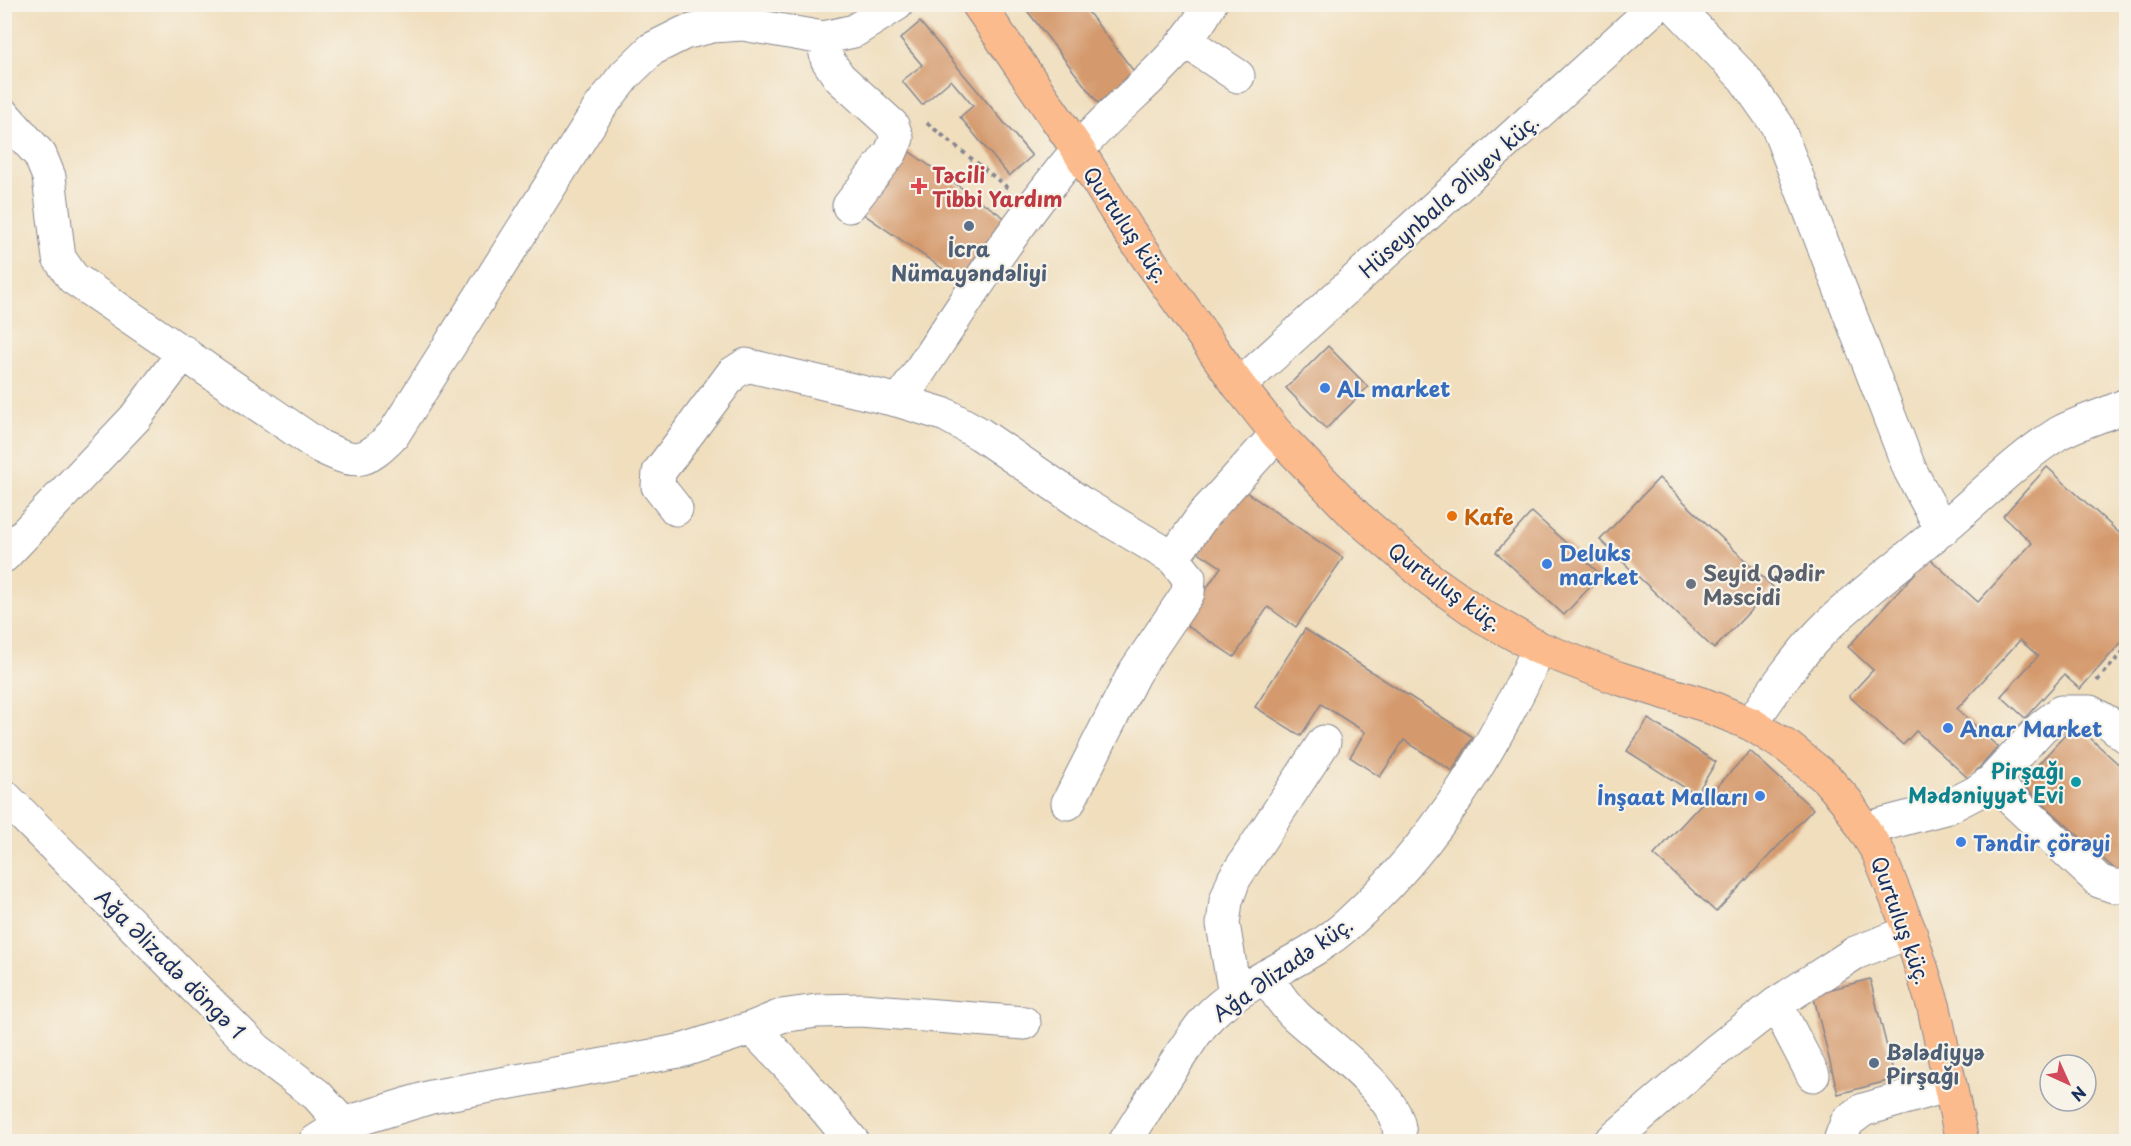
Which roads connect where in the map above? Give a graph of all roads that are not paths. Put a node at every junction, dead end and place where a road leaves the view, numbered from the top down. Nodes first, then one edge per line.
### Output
1 (897, 4) edge
2 (978, 4) edge
3 (1210, 4) edge
4 (1658, 4) edge
5 (1672, 4) edge
6 (823, 38) junction
7 (1187, 42) junction
8 (1238, 76) dead end
9 (4, 115) edge
10 (1078, 150) junction
11 (849, 206) dead end
12 (183, 352) junction
13 (1239, 386) junction
14 (900, 401) junction
15 (2123, 414) edge
16 (1277, 434) junction
17 (676, 509) dead end
18 (1942, 530) junction
19 (4, 556) edge
20 (1173, 558) junction
21 (1539, 648) junction
22 (1751, 723) junction
23 (2127, 736) edge
24 (1324, 742) dead end
25 (1992, 781) junction
26 (4, 796) edge
27 (1068, 803) dead end
28 (1865, 829) junction
29 (2127, 886) edge
30 (1910, 932) junction
31 (1266, 976) junction
32 (1235, 995) junction
33 (1776, 1004) junction
34 (1024, 1023) dead end
35 (752, 1028) junction
36 (1813, 1075) dead end
37 (1950, 1085) junction
38 (343, 1124) junction
39 (315, 1142) edge
40 (853, 1142) edge
41 (1125, 1142) edge
42 (1399, 1142) edge
43 (1610, 1142) edge
44 (1842, 1142) edge
45 (1962, 1142) edge

1 - 6 street
2 - 10 main road, Qurtuluş küç.
3 - 7 street
4 - 13 street, Hüseynbala Əliyev küç.
5 - 18 street
6 - 11 street
6 - 12 street
7 - 8 street
7 - 10 street
9 - 12 street
10 - 13 main road, Qurtuluş küç.
10 - 14 street
12 - 19 street
13 - 16 main road, Qurtuluş küç.
14 - 17 street
14 - 20 street
15 - 18 street
16 - 20 street
16 - 21 main road, Qurtuluş küç.
18 - 22 street
20 - 27 street
21 - 22 main road, Qurtuluş küç.
21 - 31 street, Ağa Əlizadə küç.
22 - 28 main road, Qurtuluş küç.
23 - 25 street
24 - 32 street
25 - 28 street
25 - 29 street
26 - 38 street, Ağa Əlizadə döngə 1
28 - 30 main road, Qurtuluş küç.
30 - 33 street
30 - 37 main road, Qurtuluş küç.
31 - 32 street, Ağa Əlizadə küç.
31 - 42 street
32 - 41 street, Ağa Əlizadə küç.
33 - 36 street
33 - 43 street
34 - 35 street
35 - 38 street
35 - 40 street
37 - 44 street
37 - 45 main road, Qurtuluş küç.
38 - 39 street

